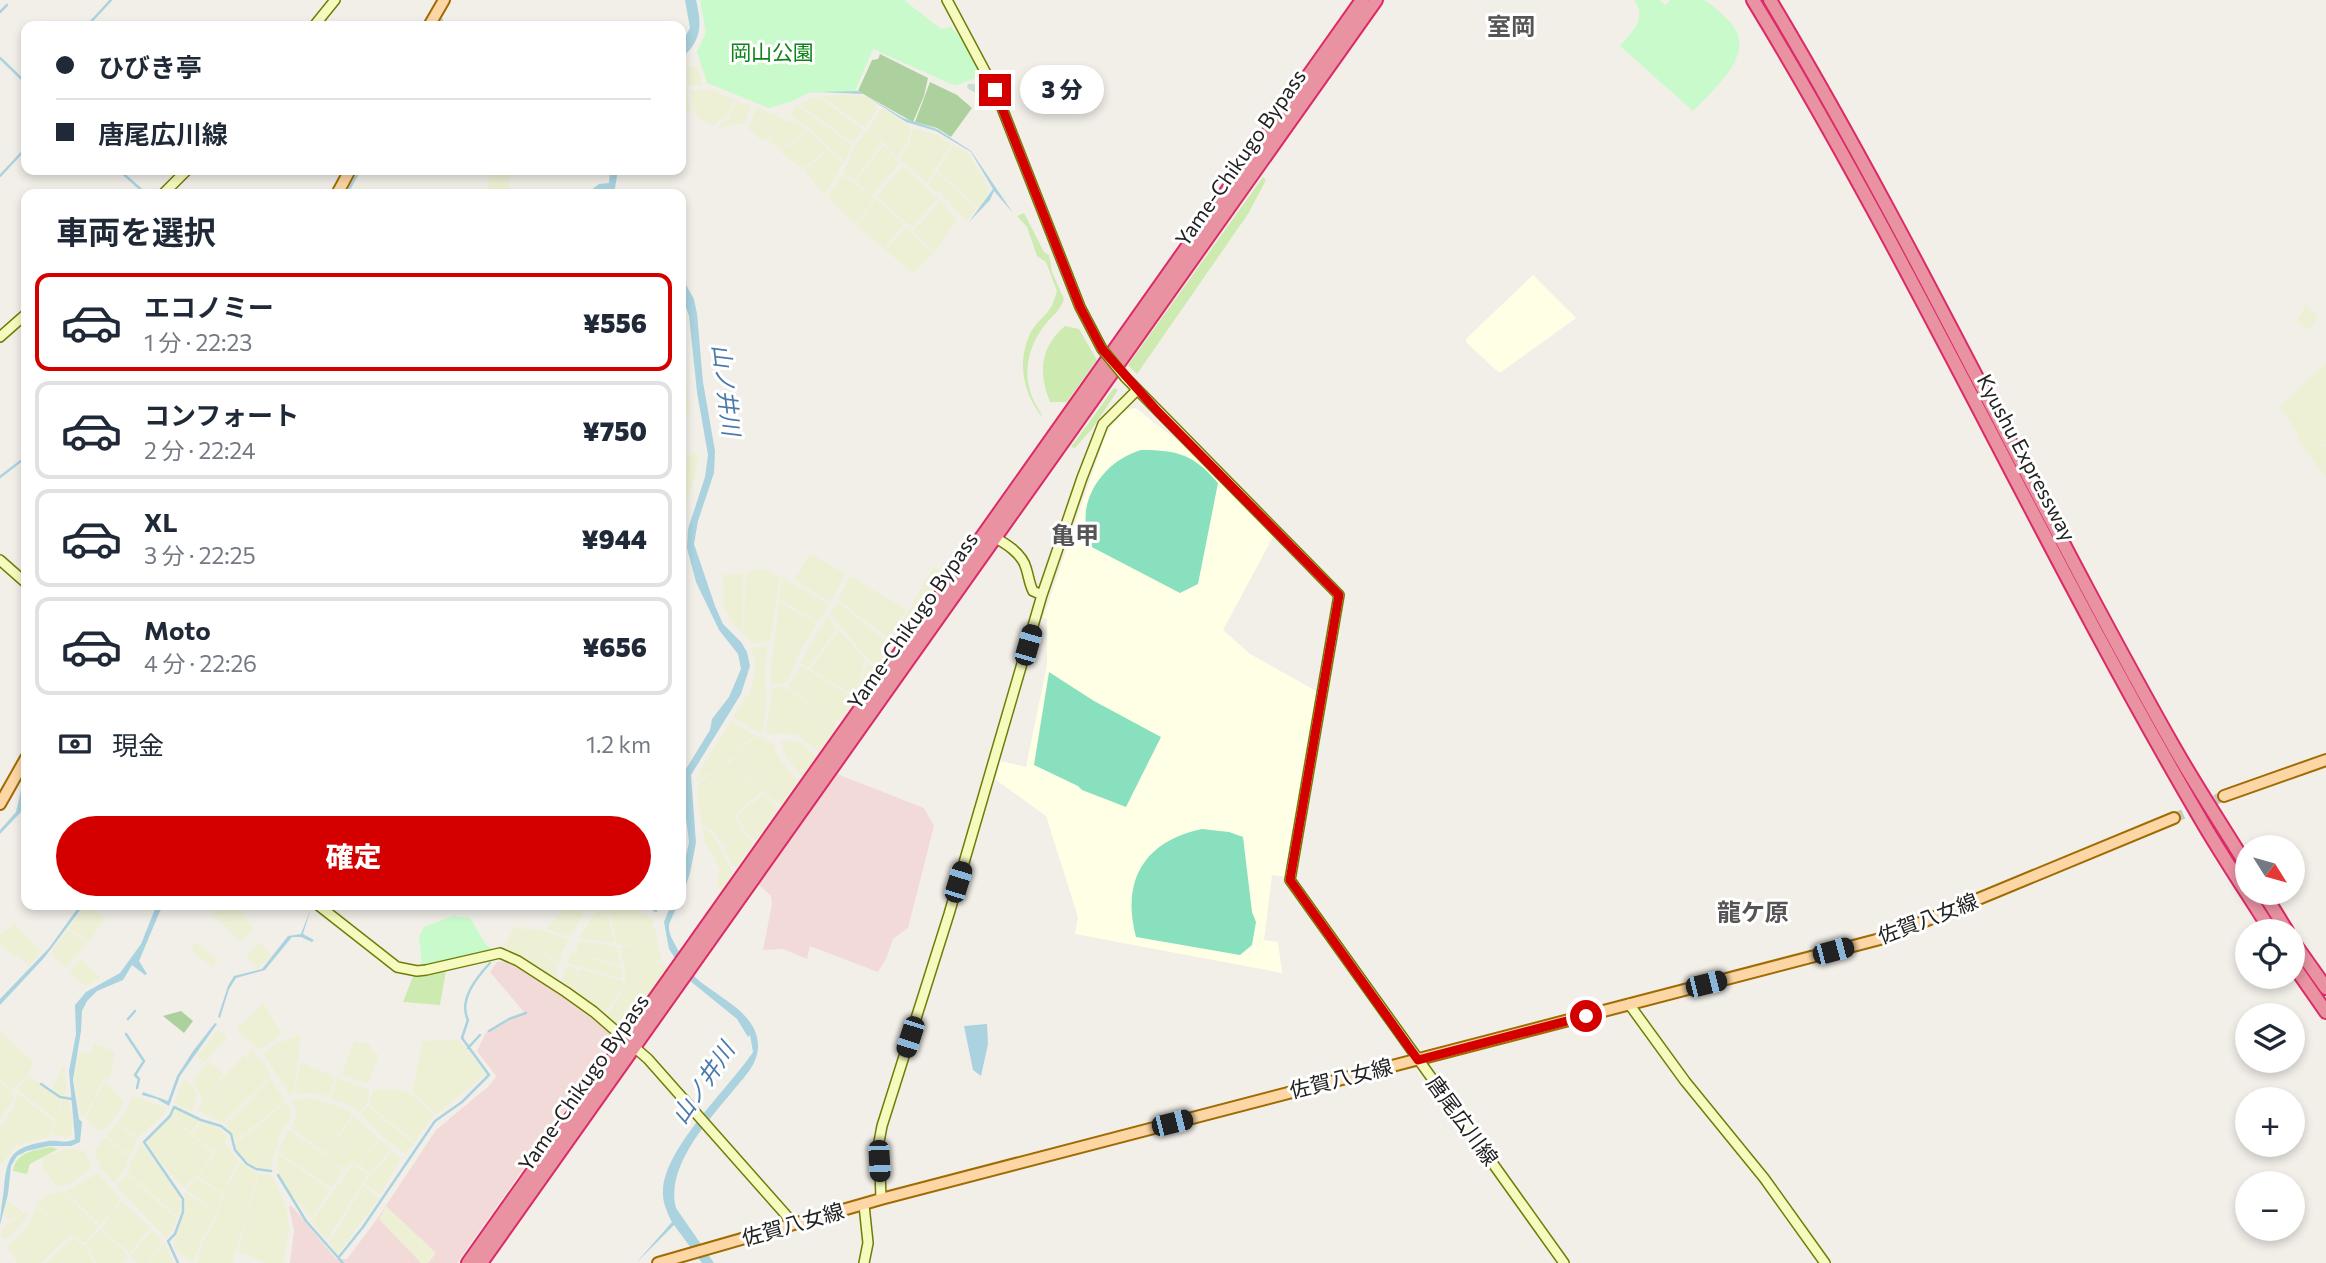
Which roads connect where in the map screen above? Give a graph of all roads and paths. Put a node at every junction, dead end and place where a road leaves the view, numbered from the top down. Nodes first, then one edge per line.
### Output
1 (335, 0) edge
2 (444, 0) edge
3 (947, 0) edge
4 (1362, 0) edge
5 (1376, 0) edge
6 (1753, 0) edge
7 (1770, 0) edge
8 (318, 21) edge
9 (432, 21) edge
10 (182, 175) edge
11 (168, 189) edge
12 (21, 318) edge
13 (0, 337) edge
14 (1137, 390) junction
15 (990, 535) junction
16 (0, 560) edge
17 (21, 579) edge
18 (1042, 595) junction
19 (2326, 760) edge
20 (21, 767) edge
21 (2224, 796) tunnel mouth
22 (0, 804) edge
23 (2174, 818) tunnel mouth
24 (2235, 846) edge
25 (325, 910) edge
26 (2263, 919) edge
27 (2305, 958) edge
28 (2305, 982) edge
29 (2326, 988) edge
30 (1629, 1004) junction
31 (2326, 1012) edge
32 (631, 1042) junction
33 (1418, 1060) junction
34 (881, 1199) junction
35 (864, 1205) junction
36 (794, 1224) junction
37 (468, 1263) edge
38 (481, 1263) edge
39 (658, 1263) edge
40 (864, 1263) edge
41 (1564, 1263) edge
42 (1825, 1263) edge

1 - 8 main road
2 - 9 main road
3 - 14 main road, 唐尾広川線, bridge
4 - 15 highway, Yame-Chikugo Bypass
5 - 15 highway, Yame-Chikugo Bypass
6 - 26 highway, Kyushu Expressway
7 - 24 highway, Kyushu Expressway
10 - 11 main road
12 - 13 main road
14 - 18 main road
14 - 33 main road, 唐尾広川線
15 - 18 main road
15 - 32 highway, Yame-Chikugo Bypass
16 - 17 main road
18 - 34 main road
19 - 21 main road
20 - 22 main road
23 - 30 main road, 佐賀八女線
25 - 32 main road
27 - 29 highway
28 - 31 highway
30 - 33 main road, 佐賀八女線
30 - 42 main road
32 - 36 main road
32 - 37 highway, Yame-Chikugo Bypass
32 - 38 highway, Yame-Chikugo Bypass
33 - 34 main road, 佐賀八女線
33 - 41 main road, 唐尾広川線
34 - 35 main road, 佐賀八女線
35 - 36 main road, 佐賀八女線
35 - 40 main road
36 - 39 main road, 佐賀八女線

